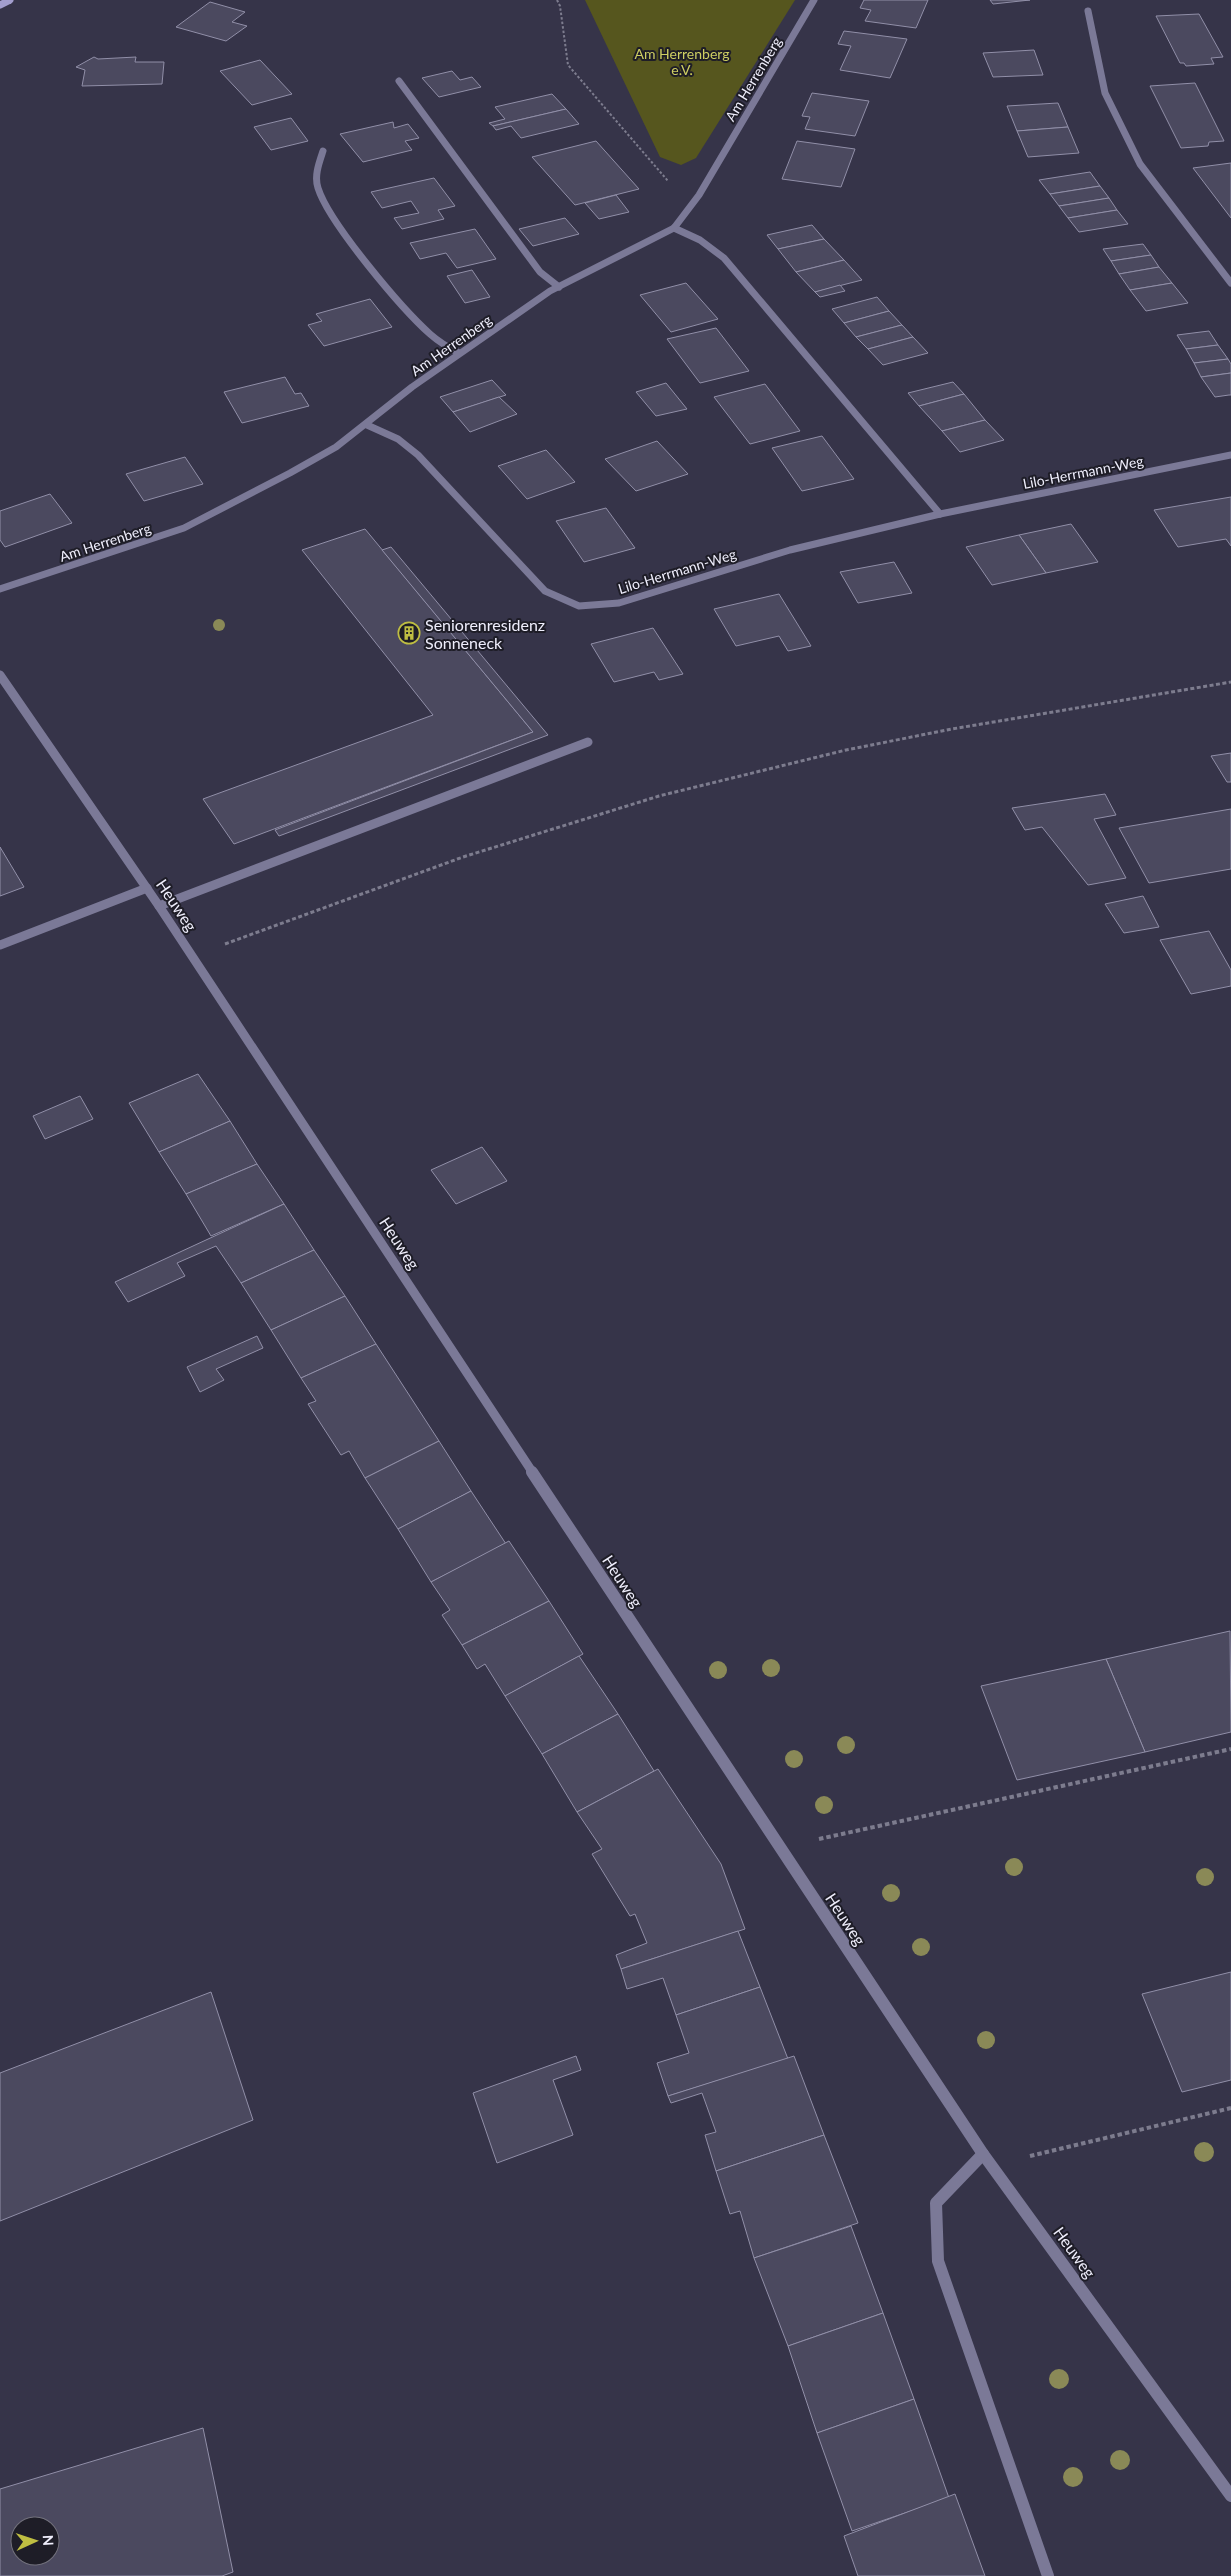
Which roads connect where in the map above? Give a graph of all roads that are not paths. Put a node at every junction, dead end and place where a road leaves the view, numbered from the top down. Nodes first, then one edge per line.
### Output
1 (10, 0) edge
2 (814, 0) edge
3 (0, 5) edge
4 (1088, 11) dead end
5 (399, 81) dead end
6 (323, 151) dead end
7 (674, 228) junction
8 (1231, 283) edge
9 (559, 287) junction
10 (459, 354) junction
11 (367, 424) junction
12 (1231, 455) edge
13 (940, 514) junction
14 (0, 589) edge
15 (0, 675) edge
16 (588, 742) dead end
17 (147, 888) junction
18 (159, 906) junction
19 (0, 945) edge
20 (983, 2154) junction
21 (1231, 2496) edge
22 (1048, 2576) edge

1 - 3 main road
2 - 7 street, Am Herrenberg
4 - 8 street
5 - 9 street
6 - 10 street
7 - 9 street, Am Herrenberg
7 - 13 street
9 - 10 street, Am Herrenberg
10 - 11 street, Am Herrenberg
11 - 13 street, Lilo-Herrmann-Weg
11 - 14 street, Am Herrenberg
12 - 13 street, Lilo-Herrmann-Weg
15 - 17 street, Heuweg
16 - 18 street
17 - 18 street, Heuweg
17 - 19 street
18 - 20 street, Heuweg
20 - 21 street, Heuweg
20 - 22 street

